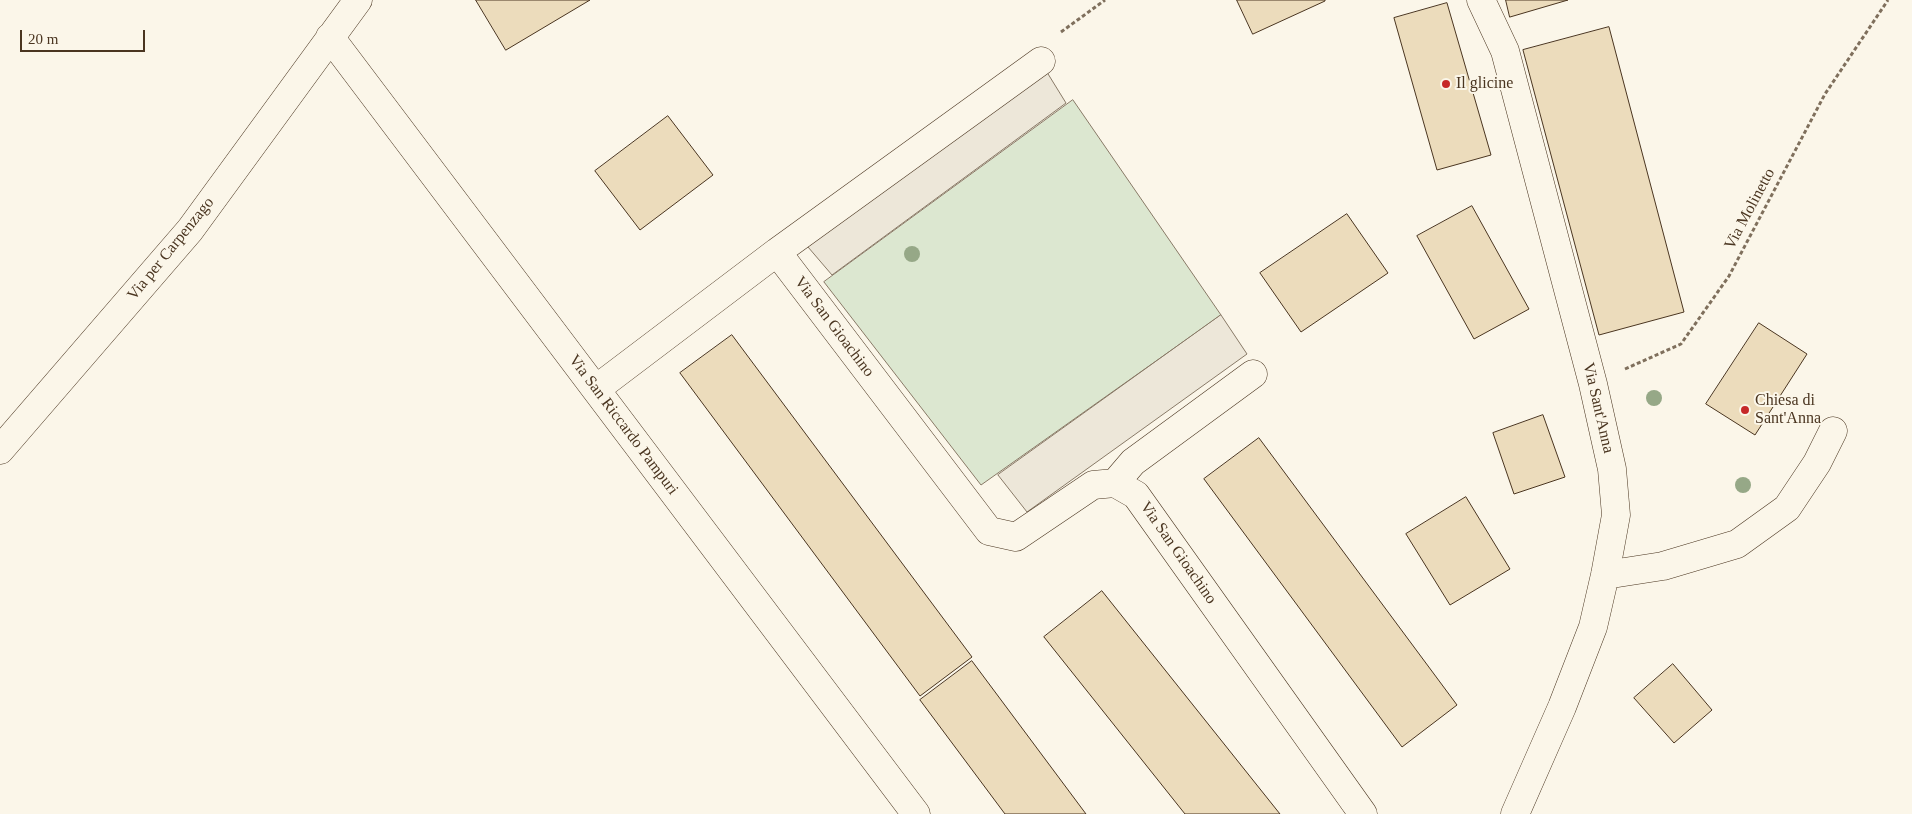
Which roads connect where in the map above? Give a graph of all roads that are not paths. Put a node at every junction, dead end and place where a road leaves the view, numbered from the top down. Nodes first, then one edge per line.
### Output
1 (358, 0) edge
2 (1481, 0) edge
3 (330, 37) junction
4 (1041, 61) road end
5 (777, 252) junction
6 (1253, 374) dead end
7 (596, 390) junction
8 (1833, 431) dead end
9 (0, 450) edge
10 (1115, 482) junction
11 (1605, 575) junction
12 (916, 814) edge
13 (1363, 814) edge
14 (1515, 814) edge

1 - 3 street, Via per Carpenzago
2 - 11 street, Via Sant'Anna
3 - 7 street, Via San Riccardo Pampuri
3 - 9 street, Via per Carpenzago
4 - 5 street
5 - 7 street
5 - 10 street, Via San Gioachino
6 - 10 street
7 - 12 street, Via San Riccardo Pampuri
8 - 11 street
10 - 13 street, Via San Gioachino
11 - 14 street, Via Sant'Anna

